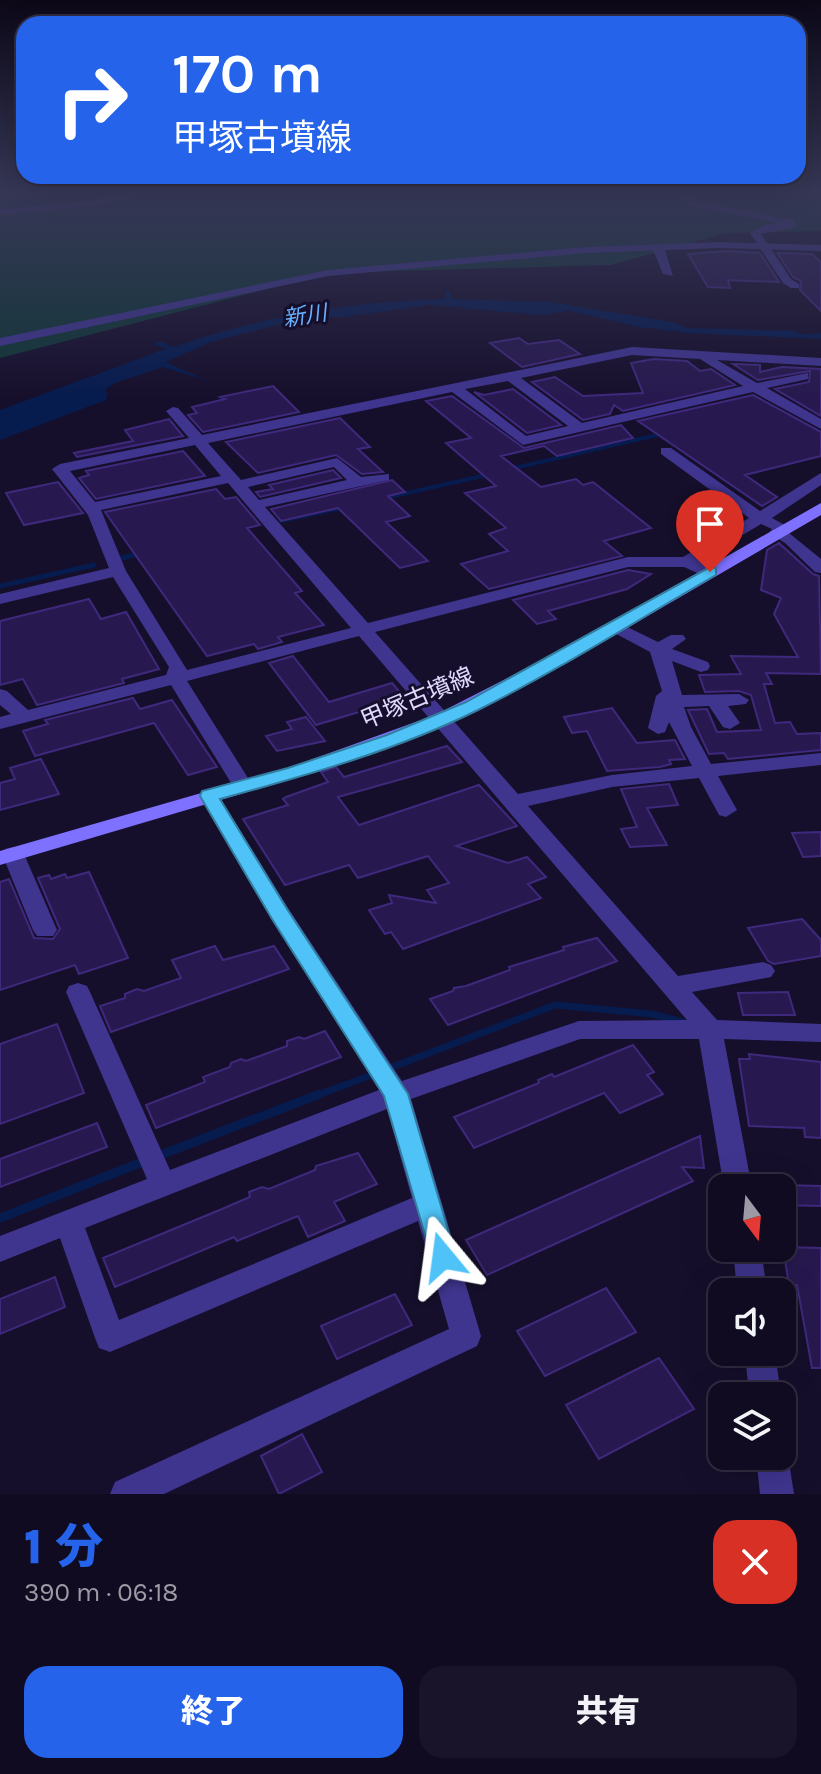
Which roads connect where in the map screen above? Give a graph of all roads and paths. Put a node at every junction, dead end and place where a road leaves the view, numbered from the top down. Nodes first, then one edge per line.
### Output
1 (477, 260) edge
2 (663, 260) edge
3 (772, 260) edge
4 (669, 274) dead end
5 (795, 286) dead end
6 (0, 342) edge
7 (702, 356) junction
8 (821, 362) edge
9 (510, 376) junction
10 (803, 376) dead end
11 (455, 388) junction
12 (756, 388) junction
13 (173, 411) dead end
14 (821, 425) edge
15 (580, 428) junction
16 (199, 441) junction
17 (666, 451) dead end
18 (384, 477) dead end
19 (821, 478) edge
20 (234, 482) junction
21 (358, 483) junction
22 (255, 505) junction
23 (91, 508) junction
24 (821, 508) edge
25 (760, 518) junction
26 (780, 531) junction
27 (686, 562) junction
28 (821, 568) edge
29 (118, 571) junction
30 (710, 572) junction
31 (0, 599) edge
32 (615, 626) junction
33 (363, 631) junction
34 (677, 639) dead end
35 (658, 649) junction
36 (701, 666) dead end
37 (175, 677) junction
38 (0, 695) edge
39 (674, 696) junction
40 (714, 700) junction
41 (739, 700) dead end
42 (25, 717) junction
43 (442, 719) junction
44 (0, 723) edge
45 (730, 723) dead end
46 (658, 728) dead end
47 (821, 759) edge
48 (707, 769) junction
49 (243, 786) junction
50 (209, 796) junction
51 (514, 802) junction
52 (726, 810) dead end
53 (6, 856) edge
54 (45, 930) dead end
55 (763, 971) dead end
56 (674, 986) junction
57 (78, 992) dead end
58 (710, 1029) junction
59 (821, 1033) edge
60 (396, 1094) junction
61 (736, 1174) edge
62 (163, 1185) junction
63 (428, 1204) junction
64 (68, 1222) junction
65 (0, 1249) edge
66 (774, 1470) edge
67 (127, 1494) edge
68 (777, 1494) edge

1 - 6 street
2 - 4 street
3 - 5 street
7 - 8 street
7 - 9 street
7 - 12 street
9 - 11 street
9 - 15 street
10 - 12 street
11 - 15 street
11 - 16 street
12 - 14 street
12 - 15 street
13 - 16 street
16 - 20 street
16 - 23 street
17 - 25 street
18 - 21 street
19 - 25 street
20 - 21 street
20 - 22 street
20 - 23 street
21 - 22 street
22 - 33 street
23 - 29 street
24 - 26 main road, 甲塚古墳線
25 - 26 street
25 - 27 street
26 - 28 street
26 - 30 main road, 甲塚古墳線
27 - 30 street
27 - 33 street
29 - 31 street
29 - 37 street
30 - 32 main road, 甲塚古墳線
32 - 35 street
32 - 43 main road, 甲塚古墳線
33 - 37 street
33 - 43 street
34 - 35 street
35 - 36 street
35 - 39 street
37 - 42 street
37 - 49 street
38 - 42 street
39 - 40 street
39 - 46 street
39 - 48 street
40 - 41 street
40 - 45 street
42 - 44 street
43 - 49 main road, 甲塚古墳線
43 - 51 street
47 - 48 street
48 - 51 street
48 - 52 street
49 - 50 main road, 甲塚古墳線
50 - 53 main road, 甲塚古墳線
50 - 60 street
51 - 56 street
53 - 54 street
55 - 56 street
56 - 58 street
57 - 62 street
58 - 59 street
58 - 60 street
58 - 61 street
60 - 62 street
60 - 63 street
62 - 64 street
63 - 64 street
63 - 67 street
64 - 65 street
66 - 68 street

